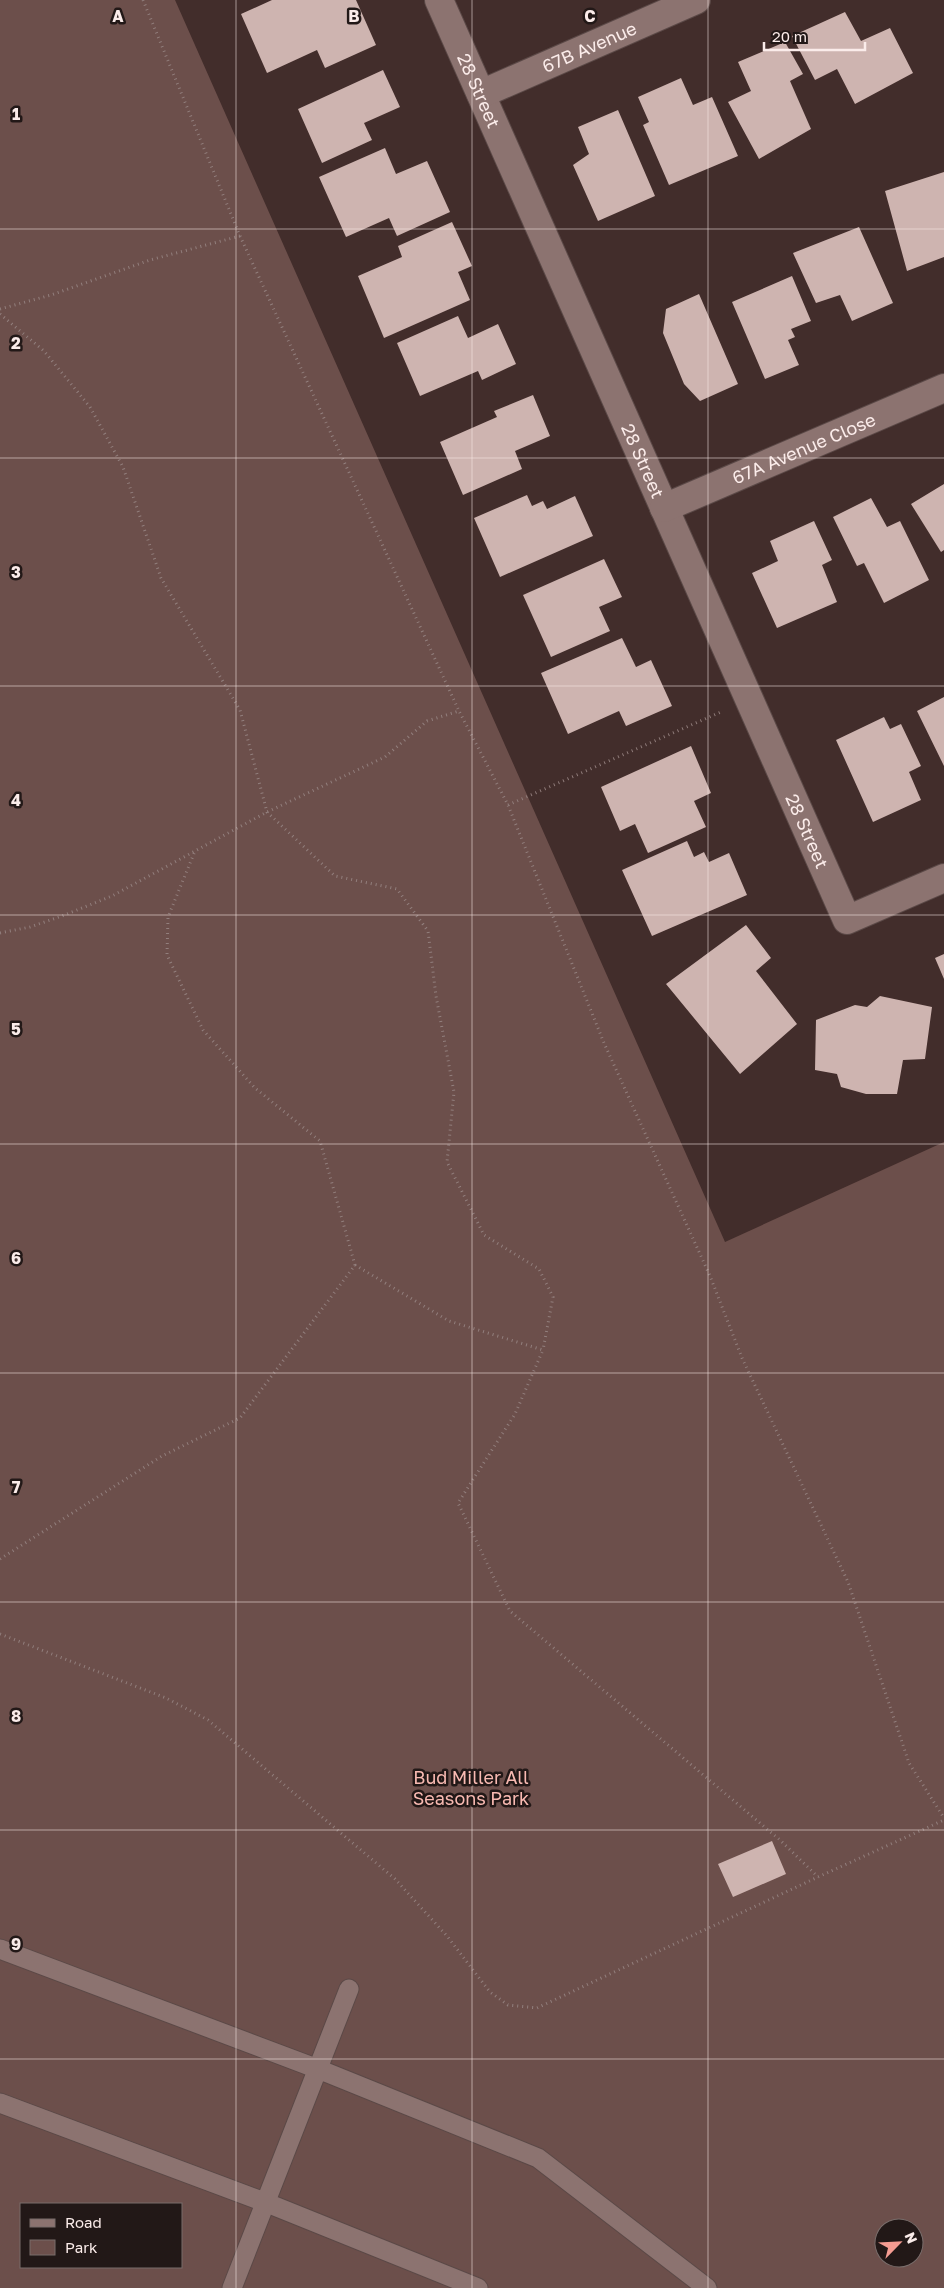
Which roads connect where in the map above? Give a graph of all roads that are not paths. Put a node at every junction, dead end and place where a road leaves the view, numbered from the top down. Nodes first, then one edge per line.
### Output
1 (439, 0) edge
2 (696, 0) edge
3 (481, 94) junction
4 (944, 388) edge
5 (664, 508) junction
6 (944, 878) edge
7 (0, 1949) edge
8 (348, 1989) dead end
9 (318, 2069) junction
10 (0, 2103) edge
11 (267, 2202) junction
12 (232, 2288) edge
13 (478, 2288) edge
14 (707, 2288) edge

1 - 3 street, 28 Street
2 - 3 street, 67B Avenue
3 - 5 street, 28 Street
4 - 5 street, 67A Avenue Close
5 - 6 street, 28 Street
7 - 9 lane
8 - 9 lane
9 - 11 lane
9 - 14 lane
10 - 11 lane
11 - 12 lane
11 - 13 lane

